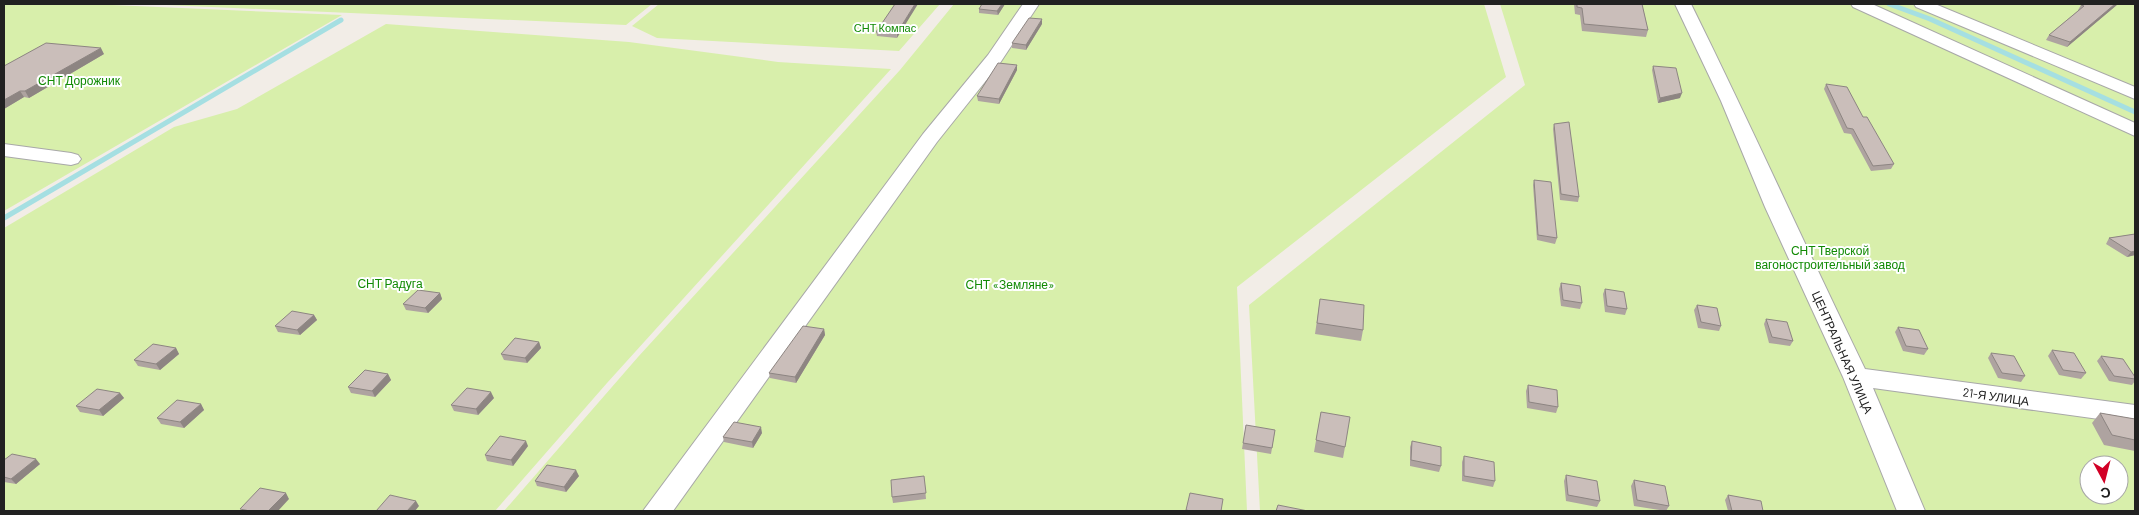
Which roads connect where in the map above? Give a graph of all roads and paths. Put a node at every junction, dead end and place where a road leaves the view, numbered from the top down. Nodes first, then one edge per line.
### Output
1 (1031, 4) edge
2 (1683, 4) edge
3 (1859, 4) edge
4 (1922, 4) edge
5 (2135, 94) edge
6 (2135, 130) edge
7 (4, 150) edge
8 (72, 159) dead end
9 (1856, 377) junction
10 (2135, 415) edge
11 (657, 511) edge
12 (1911, 511) edge

1 - 11 street
2 - 9 street, ЦЕНТРАЛЬНАЯ УЛИЦА
3 - 6 street
4 - 5 street
7 - 8 street
9 - 10 street, 21-Я УЛИЦА
9 - 12 street, ЦЕНТРАЛЬНАЯ УЛИЦА

